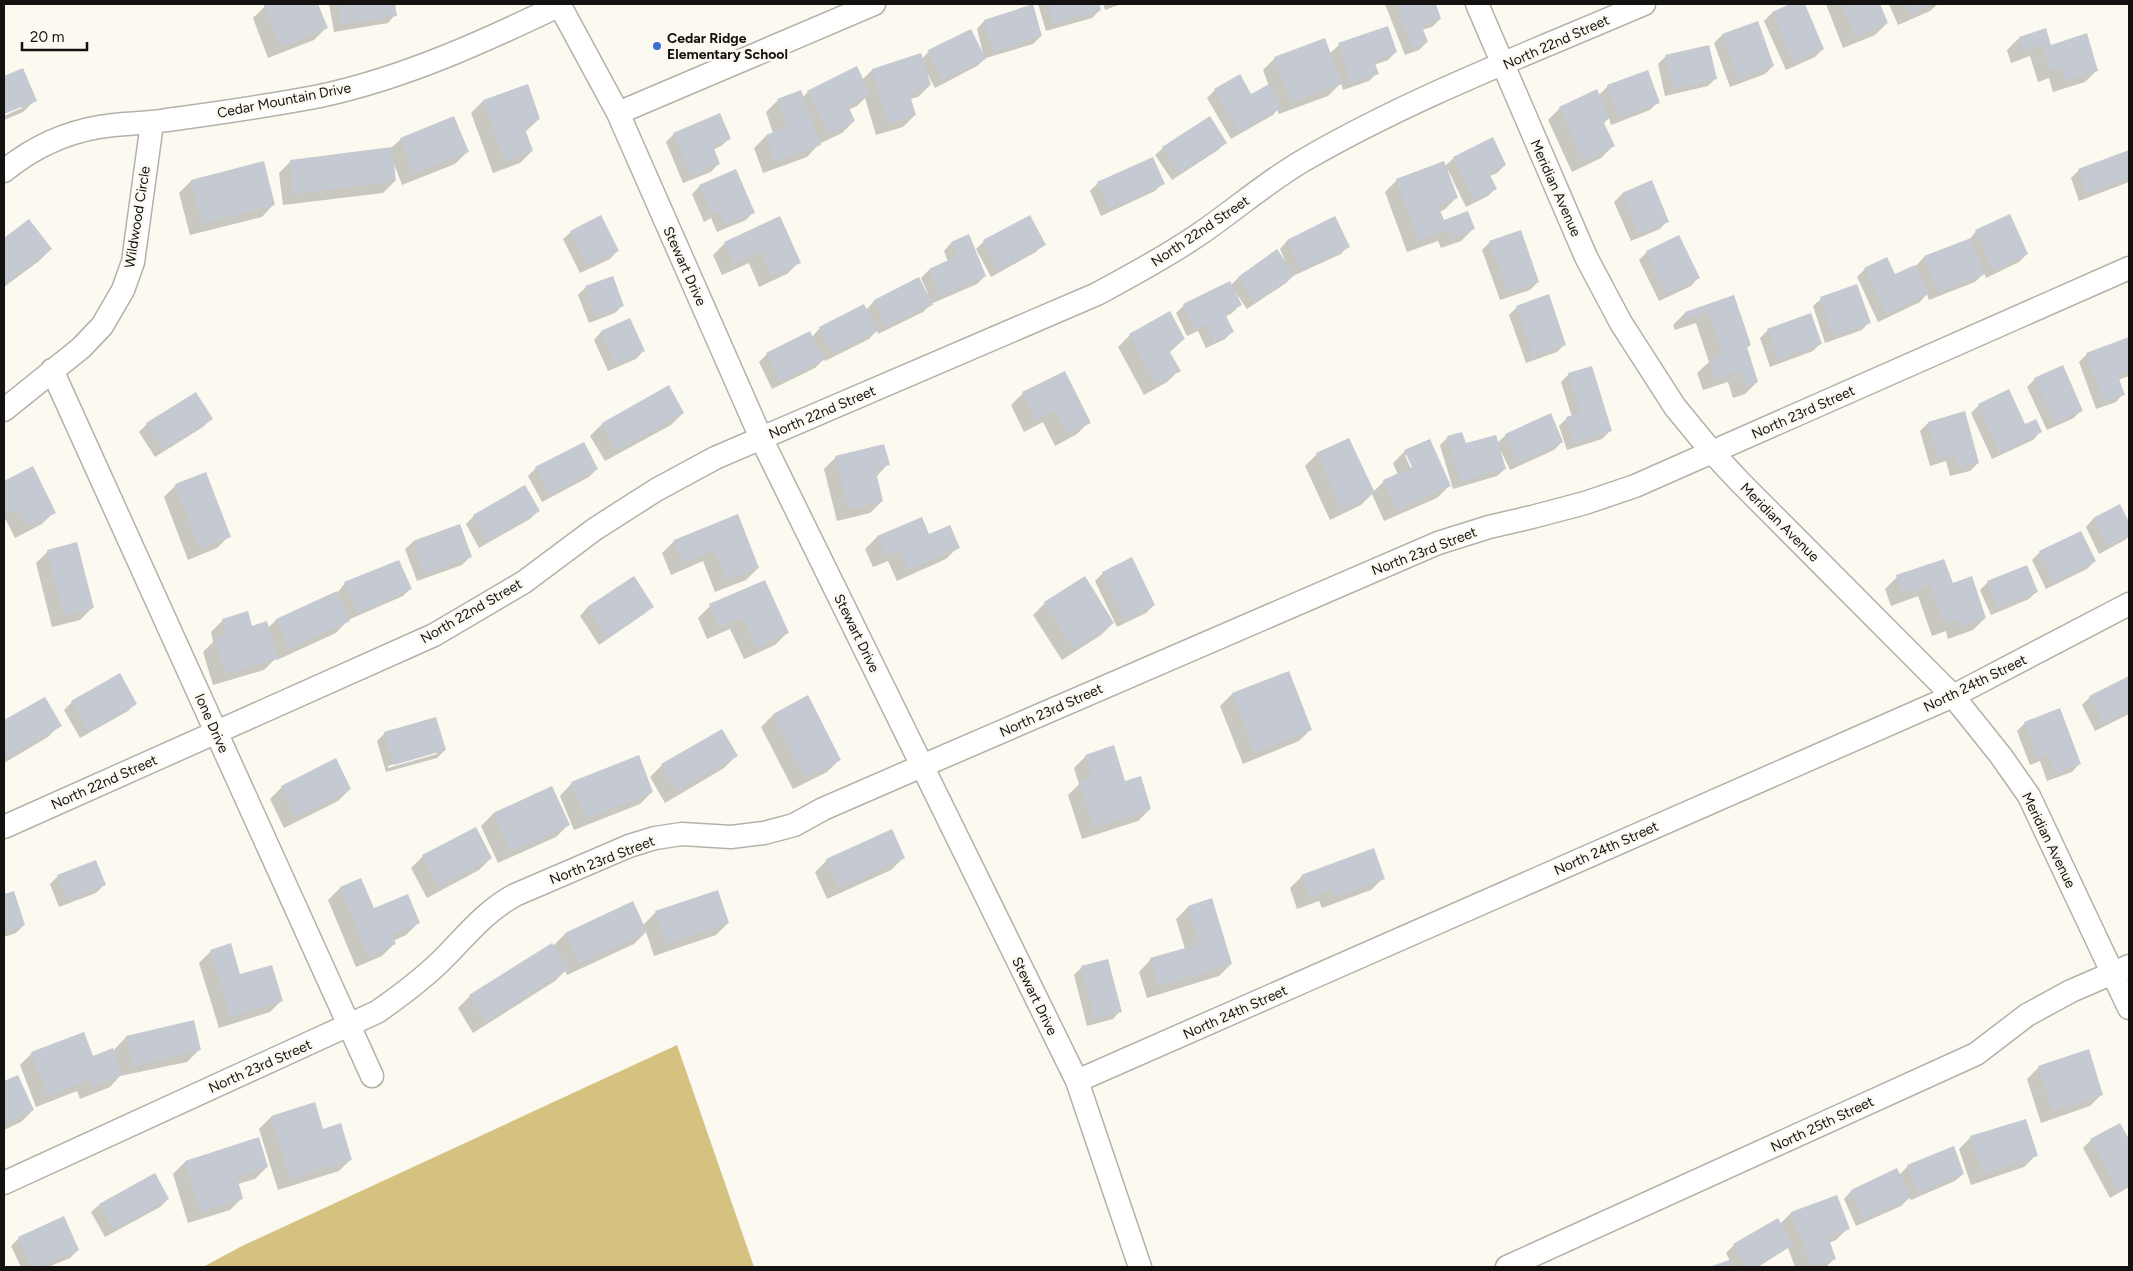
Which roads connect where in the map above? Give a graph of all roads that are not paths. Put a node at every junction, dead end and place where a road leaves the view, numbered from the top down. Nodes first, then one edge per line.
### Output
1 (874, 4) edge
2 (1477, 4) edge
3 (1644, 4) edge
4 (559, 5) edge
5 (1502, 65) junction
6 (618, 114) junction
7 (152, 123) junction
8 (4, 171) edge
9 (2129, 268) edge
10 (52, 370) junction
11 (4, 410) edge
12 (762, 438) junction
13 (1712, 452) junction
14 (2129, 604) edge
15 (1953, 696) junction
16 (216, 732) junction
17 (922, 766) junction
18 (4, 827) edge
19 (2121, 970) edge
20 (2129, 1008) edge
21 (350, 1025) junction
22 (372, 1076) dead end
23 (1077, 1081) junction
24 (4, 1183) edge
25 (1140, 1267) edge
26 (1507, 1267) edge

1 - 6 street
2 - 5 street, Meridian Avenue
3 - 5 street, North 22nd Street
4 - 6 street, Stewart Drive
4 - 7 street, Cedar Mountain Drive
5 - 12 street, North 22nd Street
5 - 13 street, Meridian Avenue
6 - 12 street, Stewart Drive
7 - 8 street, Cedar Mountain Drive
7 - 10 street, Wildwood Circle
9 - 13 street, North 23rd Street
10 - 11 street, Wildwood Circle
10 - 16 street, Ione Drive
12 - 16 street, North 22nd Street
12 - 17 street, Stewart Drive
13 - 15 street, Meridian Avenue
13 - 17 street, North 23rd Street
14 - 15 street, North 24th Street
15 - 19 street, Meridian Avenue
15 - 23 street, North 24th Street
16 - 18 street, North 22nd Street
16 - 21 street, Ione Drive
17 - 21 street, North 23rd Street
17 - 23 street, Stewart Drive
19 - 20 street, Meridian Avenue
19 - 26 street, North 25th Street
21 - 22 street, Ione Drive
21 - 24 street, North 23rd Street
23 - 25 street, Stewart Drive

